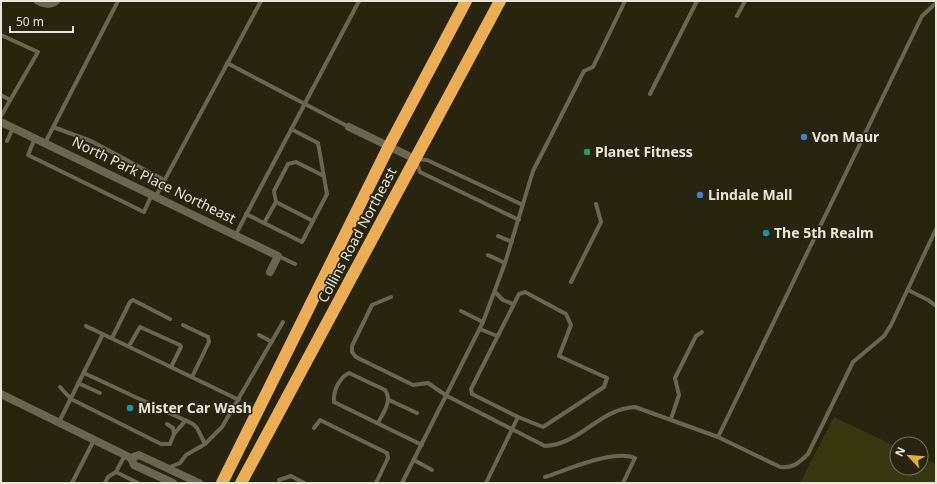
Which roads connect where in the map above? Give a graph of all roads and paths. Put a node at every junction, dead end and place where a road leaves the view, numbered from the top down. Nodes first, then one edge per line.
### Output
1 (38, 1) edge
2 (56, 1) edge
3 (118, 1) edge
4 (261, 1) edge
5 (358, 1) edge
6 (466, 1) edge
7 (500, 1) edge
8 (625, 1) edge
9 (698, 1) edge
10 (744, 1) edge
11 (936, 3) edge
12 (737, 16) dead end
13 (1, 35) edge
14 (227, 63) junction
15 (650, 94) dead end
16 (1, 95) edge
17 (10, 100) junction
18 (305, 102) junction
19 (1, 116) edge
20 (1, 122) edge
21 (53, 127) junction
22 (349, 127) joint
23 (13, 128) junction
24 (291, 129) junction
25 (35, 138) junction
26 (7, 141) dead end
27 (45, 143) junction
28 (389, 146) junction
29 (415, 159) junction
30 (324, 176) junction
31 (164, 180) junction
32 (154, 195) junction
33 (276, 202) junction
34 (596, 204) dead end
35 (523, 205) junction
36 (246, 214) junction
37 (518, 220) junction
38 (313, 221) junction
39 (264, 223) junction
40 (936, 229) edge
41 (236, 234) junction
42 (498, 236) dead end
43 (934, 237) edge
44 (512, 242) junction
45 (488, 255) dead end
46 (278, 256) junction
47 (505, 263) junction
48 (295, 264) dead end
49 (270, 272) dead end
50 (571, 282) dead end
51 (908, 290) junction
52 (495, 292) junction
53 (391, 297) dead end
54 (928, 300) junction
55 (936, 300) edge
56 (514, 304) junction
57 (936, 306) edge
58 (461, 311) dead end
59 (170, 319) dead end
60 (283, 322) dead end
61 (483, 322) junction
62 (183, 325) dead end
63 (86, 326) dead end
64 (480, 329) junction
65 (702, 332) dead end
66 (103, 334) junction
67 (259, 335) dead end
68 (498, 336) junction
69 (112, 338) junction
70 (272, 342) junction
71 (129, 346) junction
72 (171, 367) junction
73 (84, 373) junction
74 (192, 377) junction
75 (78, 383) junction
76 (60, 387) dead end
77 (100, 393) dead end
78 (1, 394) edge
79 (447, 396) junction
80 (71, 399) junction
81 (240, 400) junction
82 (389, 400) junction
83 (417, 413) dead end
84 (518, 417) junction
85 (671, 419) junction
86 (186, 420) junction
87 (60, 422) junction
88 (378, 423) junction
89 (167, 424) dead end
90 (314, 428) dead end
91 (512, 429) junction
92 (174, 434) junction
93 (718, 437) junction
94 (95, 440) junction
95 (205, 444) junction
96 (422, 445) junction
97 (128, 456) junction
98 (414, 460) junction
99 (180, 463) junction
100 (167, 468) junction
101 (432, 470) dead end
102 (116, 472) junction
103 (186, 477) junction
104 (546, 477) dead end
105 (279, 480) dead end
106 (161, 481) edge
107 (72, 483) edge
108 (105, 483) edge
109 (138, 483) edge
110 (174, 483) edge
111 (199, 483) edge
112 (222, 483) edge
113 (241, 483) edge
114 (304, 483) edge
115 (376, 483) edge
116 (402, 483) edge
117 (486, 483) edge
118 (622, 483) edge

1 - 2 street
3 - 21 lane
4 - 14 lane
5 - 18 lane
6 - 28 highway, Collins Road Northeast
7 - 29 highway, Collins Road Northeast
8 - 35 lane
9 - 15 lane
10 - 12 lane
11 - 93 lane
13 - 17 lane
14 - 18 lane
14 - 31 lane
16 - 17 lane
17 - 19 lane
18 - 22 lane
18 - 24 lane
20 - 23 street, North Park Place Northeast
21 - 27 lane
21 - 31 lane
22 - 28 street
23 - 25 street, North Park Place Northeast
23 - 26 lane
24 - 30 lane
24 - 36 lane
25 - 27 street, North Park Place Northeast
25 - 32 lane
27 - 32 street, North Park Place Northeast
28 - 29 street
28 - 112 highway, Collins Road Northeast
29 - 35 lane
29 - 37 lane
29 - 113 highway, Collins Road Northeast
30 - 33 lane
30 - 38 lane
31 - 32 lane
32 - 41 street, North Park Place Northeast
33 - 38 lane
33 - 39 lane
34 - 50 lane
35 - 37 lane
36 - 39 lane
36 - 41 lane
37 - 44 lane
38 - 39 lane
40 - 43 lane
41 - 46 street, North Park Place Northeast
42 - 44 lane
43 - 51 lane
44 - 47 lane
45 - 47 lane
46 - 48 lane
46 - 49 street
47 - 52 lane
51 - 54 lane
51 - 93 lane
52 - 56 lane
52 - 61 lane
53 - 79 lane
54 - 55 lane
54 - 57 lane
56 - 68 lane
56 - 84 lane
58 - 61 lane
59 - 69 lane
60 - 70 lane
61 - 64 lane
62 - 74 lane
63 - 66 lane
64 - 68 lane
64 - 79 lane
65 - 85 lane
66 - 69 lane
66 - 73 lane
67 - 70 lane
68 - 84 lane
69 - 71 lane
70 - 81 lane
71 - 72 lane
71 - 72 lane
72 - 74 lane
73 - 75 lane
73 - 86 lane
74 - 81 lane
75 - 77 lane
75 - 80 lane
76 - 80 lane
78 - 87 street
79 - 91 lane
79 - 96 lane
80 - 87 lane
80 - 92 lane
81 - 95 lane
82 - 83 lane
82 - 88 lane
82 - 88 lane
84 - 91 lane
85 - 91 lane
85 - 93 lane
86 - 92 lane
86 - 95 lane
87 - 94 street
88 - 96 lane
89 - 92 lane
90 - 115 lane
91 - 117 lane
94 - 97 street
94 - 107 lane
95 - 99 lane
96 - 98 lane
97 - 100 street
97 - 102 lane
97 - 106 street
98 - 101 lane
98 - 116 lane
99 - 100 lane
99 - 103 lane
100 - 103 street
102 - 108 lane
102 - 109 lane
103 - 111 street
104 - 118 lane
105 - 114 lane
106 - 110 street

